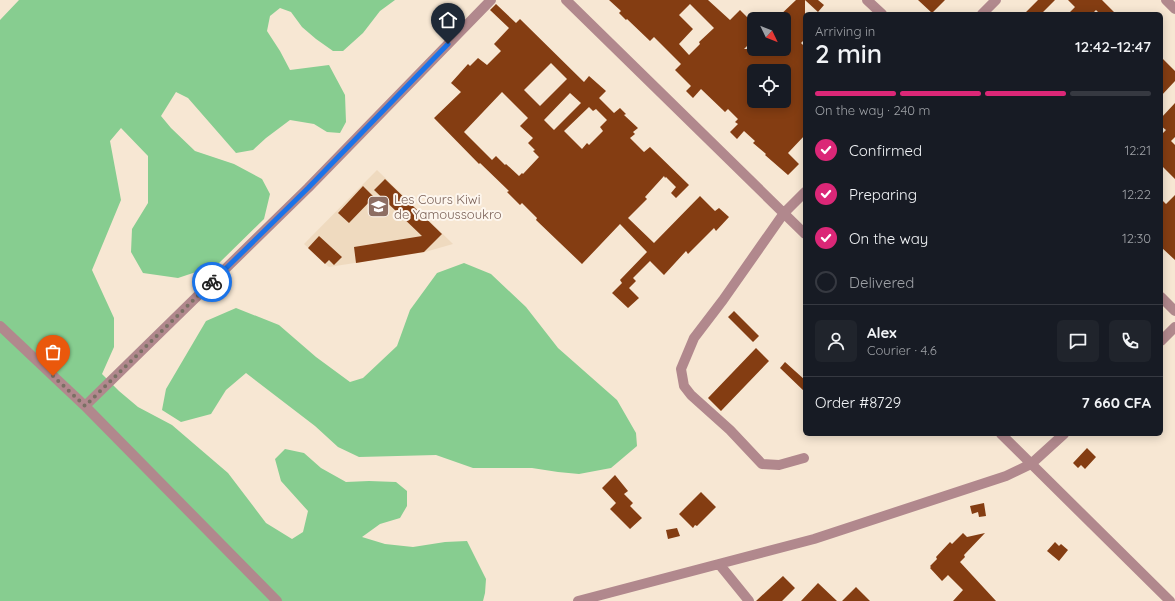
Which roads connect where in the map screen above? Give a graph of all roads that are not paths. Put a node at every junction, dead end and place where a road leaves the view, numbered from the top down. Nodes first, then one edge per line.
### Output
1 (491, 0) edge
2 (566, 0) edge
3 (867, 0) edge
4 (996, 0) edge
5 (1166, 0) edge
6 (1175, 8) edge
7 (880, 12) edge
8 (984, 12) edge
9 (803, 194) edge
10 (784, 213) junction
11 (803, 232) edge
12 (1163, 299) edge
13 (1175, 312) edge
14 (0, 326) edge
15 (1175, 327) edge
16 (1163, 339) edge
17 (85, 406) junction
18 (1003, 436) edge
19 (1062, 436) edge
20 (804, 458) dead end
21 (1031, 464) junction
22 (719, 564) junction
23 (277, 601) edge
24 (578, 601) edge
25 (749, 601) edge
26 (1170, 601) edge

1 - 17 street
2 - 10 street
3 - 7 street
4 - 8 street
5 - 6 street
9 - 10 street
10 - 11 street
10 - 20 street
12 - 13 street
14 - 17 street
15 - 16 street
17 - 23 street
18 - 21 street
19 - 21 street
21 - 22 street
21 - 26 street
22 - 24 street
22 - 25 street

